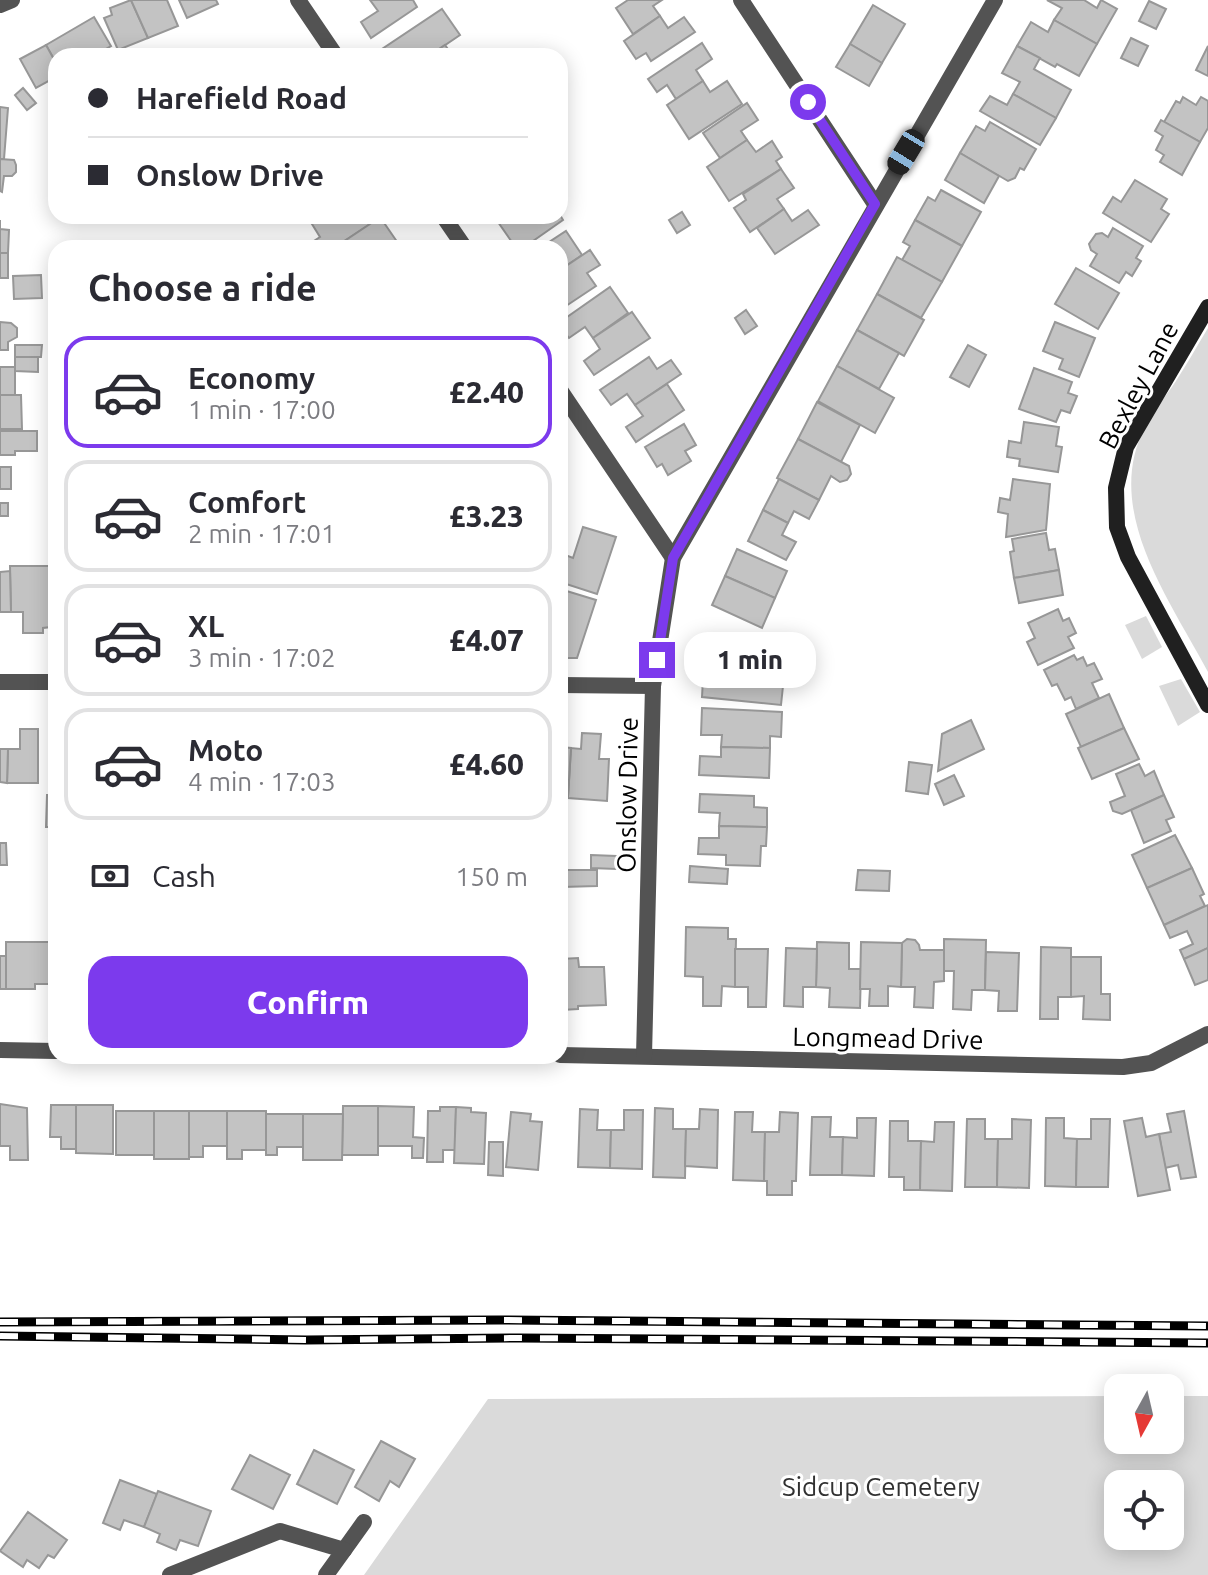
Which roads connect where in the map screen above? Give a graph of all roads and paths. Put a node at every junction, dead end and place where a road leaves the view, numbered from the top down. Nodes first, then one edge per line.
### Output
1 (12, 0) edge
2 (298, 0) edge
3 (741, 0) edge
4 (995, 0) edge
5 (0, 5) edge
6 (331, 48) edge
7 (875, 204) junction
8 (1208, 307) edge
9 (568, 402) edge
10 (673, 558) junction
11 (0, 682) edge
12 (48, 682) edge
13 (568, 685) edge
14 (653, 686) junction
15 (1208, 705) edge
16 (1208, 1034) edge
17 (0, 1050) edge
18 (48, 1051) edge
19 (568, 1055) edge
20 (644, 1056) junction
21 (364, 1522) dead end
22 (344, 1550) junction
23 (170, 1575) edge
24 (326, 1575) edge

1 - 5 street
2 - 6 street
3 - 7 street
4 - 7 street, Onslow Drive
7 - 10 street, Onslow Drive
8 - 15 street, Bexley Lane
9 - 10 street
10 - 14 street, Onslow Drive
11 - 12 street
13 - 14 street
14 - 20 street, Onslow Drive
16 - 20 street, Longmead Drive
17 - 18 street
19 - 20 street, Longmead Drive
21 - 22 street
22 - 23 street
22 - 24 street

